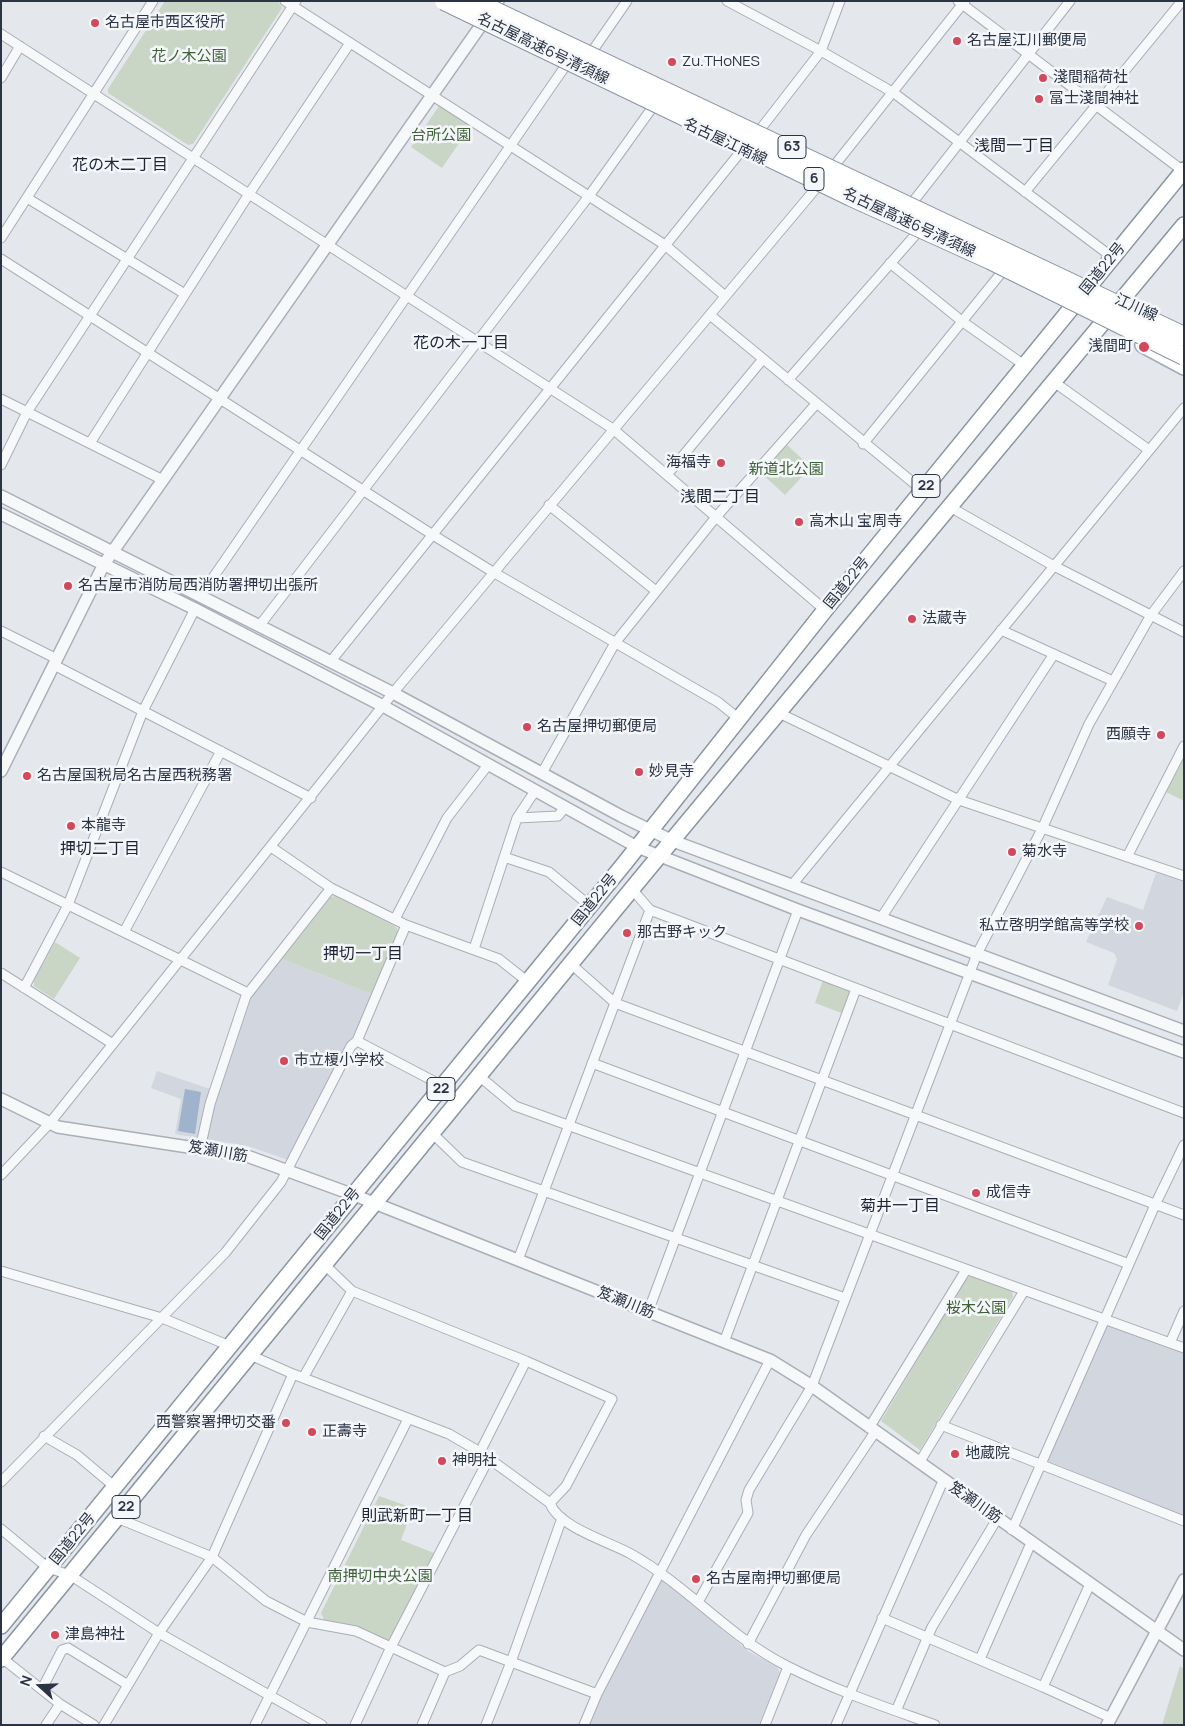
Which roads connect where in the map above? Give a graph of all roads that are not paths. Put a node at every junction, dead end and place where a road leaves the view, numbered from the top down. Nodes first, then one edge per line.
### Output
1 (153, 1) edge
2 (284, 1) edge
3 (433, 1) edge
4 (444, 1) edge
5 (474, 1) edge
6 (627, 1) edge
7 (727, 1) edge
8 (840, 1) edge
9 (1070, 1) edge
10 (962, 2) edge
11 (1182, 2) edge
12 (492, 3) edge
13 (295, 4) edge
14 (481, 24) junction
15 (1, 34) edge
16 (350, 43) junction
17 (20, 46) junction
18 (821, 51) junction
19 (591, 53) junction
20 (1028, 54) junction
21 (566, 65) junction
22 (1, 78) edge
23 (894, 93) junction
24 (94, 94) junction
25 (431, 95) junction
26 (1097, 106) junction
27 (652, 108) junction
28 (759, 131) junction
29 (958, 141) junction
30 (510, 146) junction
31 (742, 150) junction
32 (193, 158) junction
33 (834, 166) junction
34 (1183, 171) edge
35 (819, 185) junction
36 (1025, 192) junction
37 (249, 194) junction
38 (589, 196) junction
39 (27, 198) junction
40 (912, 203) junction
41 (1184, 225) edge
42 (917, 233) junction
43 (1, 238) edge
44 (327, 244) junction
45 (665, 245) junction
46 (1112, 258) junction
47 (1, 259) edge
48 (128, 259) junction
49 (890, 263) junction
50 (1002, 272) junction
51 (1089, 287) junction
52 (185, 294) junction
53 (407, 296) junction
54 (725, 296) junction
55 (1122, 301) junction
56 (1072, 306) junction
57 (710, 315) junction
58 (90, 316) junction
59 (963, 322) junction
60 (1103, 323) junction
61 (1184, 329) edge
62 (1184, 336) edge
63 (477, 342) junction
64 (148, 352) junction
65 (1184, 356) edge
66 (763, 359) junction
67 (1024, 365) junction
68 (1184, 367) edge
69 (788, 380) junction
70 (1054, 382) junction
71 (550, 389) junction
72 (1, 399) edge
73 (219, 399) junction
74 (816, 404) junction
75 (1184, 408) edge
76 (27, 412) junction
77 (613, 429) junction
78 (90, 443) junction
79 (863, 444) junction
80 (301, 450) junction
81 (1149, 450) junction
82 (1, 465) edge
83 (667, 475) junction
84 (162, 480) junction
85 (363, 490) junction
86 (922, 490) junction
87 (1, 496) edge
88 (549, 505) junction
89 (950, 508) junction
90 (1, 514) edge
91 (716, 517) junction
92 (433, 535) junction
93 (113, 551) junction
94 (104, 564) junction
95 (1054, 566) junction
96 (1184, 571) edge
97 (493, 572) junction
98 (1180, 583) edge
99 (656, 592) junction
100 (201, 595) junction
101 (195, 609) junction
102 (825, 610) junction
103 (1151, 615) junction
104 (260, 625) junction
105 (1002, 630) junction
106 (1, 631) edge
107 (1184, 632) edge
108 (615, 643) junction
109 (1054, 654) junction
110 (331, 661) junction
111 (55, 662) junction
112 (1114, 681) junction
113 (393, 693) junction
114 (383, 706) junction
115 (143, 711) junction
116 (779, 713) junction
117 (738, 718) junction
118 (1184, 746) edge
119 (221, 751) junction
120 (5, 754) edge
121 (488, 765) junction
122 (889, 766) junction
123 (1, 772) edge
124 (542, 773) junction
125 (535, 791) junction
126 (310, 798) junction
127 (959, 800) junction
128 (565, 807) junction
129 (517, 818) junction
130 (650, 829) junction
131 (1042, 829) junction
132 (673, 841) junction
133 (637, 847) junction
134 (271, 848) junction
135 (504, 857) junction
136 (659, 857) junction
137 (1127, 857) junction
138 (1, 872) edge
139 (1184, 876) edge
140 (792, 885) junction
141 (331, 888) junction
142 (632, 890) junction
143 (68, 905) junction
144 (590, 906) junction
145 (650, 910) junction
146 (798, 910) junction
147 (882, 918) junction
148 (394, 919) junction
149 (406, 925) junction
150 (124, 932) junction
151 (474, 950) junction
152 (976, 954) junction
153 (181, 960) junction
154 (780, 960) junction
155 (571, 964) junction
156 (968, 972) junction
157 (1, 973) edge
158 (528, 982) junction
159 (24, 988) junction
160 (856, 989) junction
161 (248, 993) junction
162 (615, 1003) junction
163 (948, 1024) junction
164 (1184, 1031) edge
165 (357, 1041) junction
166 (113, 1044) junction
167 (745, 1052) junction
168 (1184, 1052) edge
169 (592, 1063) junction
170 (479, 1076) junction
171 (822, 1081) junction
172 (443, 1086) junction
173 (1, 1099) edge
174 (723, 1112) junction
175 (1184, 1113) edge
176 (914, 1116) junction
177 (49, 1124) junction
178 (569, 1126) junction
179 (432, 1134) junction
180 (800, 1141) junction
181 (1184, 1145) edge
182 (200, 1148) junction
183 (287, 1171) junction
184 (700, 1173) junction
185 (892, 1175) junction
186 (1, 1176) edge
187 (544, 1191) junction
188 (354, 1195) junction
189 (777, 1201) junction
190 (375, 1204) junction
191 (1155, 1205) junction
192 (1184, 1215) edge
193 (869, 1234) junction
194 (676, 1238) junction
195 (518, 1260) junction
196 (1128, 1264) junction
197 (325, 1265) junction
198 (753, 1265) junction
199 (966, 1270) junction
200 (1, 1271) edge
201 (352, 1291) junction
202 (1024, 1291) junction
203 (845, 1298) junction
204 (1184, 1311) edge
205 (648, 1312) junction
206 (162, 1318) junction
207 (1104, 1320) junction
208 (724, 1342) junction
209 (1170, 1343) junction
210 (230, 1346) junction
211 (1184, 1348) edge
212 (250, 1355) junction
213 (770, 1360) junction
214 (526, 1361) junction
215 (293, 1374) junction
216 (303, 1378) junction
217 (812, 1386) junction
218 (408, 1419) junction
219 (941, 1425) junction
220 (872, 1430) junction
221 (44, 1436) junction
222 (480, 1452) junction
223 (489, 1458) junction
224 (919, 1463) junction
225 (1040, 1465) junction
226 (3, 1478) edge
227 (943, 1480) junction
228 (115, 1487) junction
229 (550, 1502) junction
230 (117, 1518) junction
231 (562, 1518) junction
232 (997, 1519) junction
233 (1184, 1521) edge
234 (1, 1529) edge
235 (1012, 1530) junction
236 (1031, 1543) junction
237 (212, 1556) junction
238 (48, 1568) junction
239 (660, 1572) junction
240 (70, 1575) junction
241 (1184, 1580) edge
242 (1090, 1584) junction
243 (698, 1602) junction
244 (882, 1618) junction
245 (307, 1622) junction
246 (1, 1626) edge
247 (1156, 1631) junction
248 (159, 1633) junction
249 (928, 1636) junction
250 (748, 1644) junction
251 (391, 1647) junction
252 (1184, 1650) edge
253 (2, 1658) edge
254 (980, 1658) junction
255 (511, 1662) junction
256 (788, 1667) junction
257 (445, 1672) junction
258 (128, 1685) junction
259 (1044, 1686) junction
260 (42, 1690) junction
261 (849, 1693) junction
262 (597, 1694) junction
263 (270, 1696) junction
264 (60, 1704) junction
265 (896, 1711) junction
266 (1109, 1721) edge
267 (921, 1722) edge
268 (46, 1725) edge
269 (94, 1725) edge
270 (104, 1725) edge
271 (256, 1725) edge
272 (322, 1725) edge
273 (355, 1725) edge
274 (422, 1725) edge
275 (486, 1725) edge
276 (584, 1725) edge
277 (765, 1725) edge
278 (836, 1725) edge
279 (935, 1725) edge

1 - 24 street
2 - 13 street
3 - 14 main road, 名古屋江南線 / 63
4 - 65 highway, 名古屋高速6号清須線 / 6, bridge
5 - 62 highway, 名古屋高速6号清須線 / 6, bridge
6 - 19 street
7 - 18 street
8 - 18 street
9 - 20 street
10 - 20 street
10 - 23 street
11 - 26 street
12 - 14 street
12 - 19 main road, 名古屋江南線 / 63
13 - 16 street
13 - 32 street
14 - 21 main road, 名古屋江南線 / 63
14 - 25 street
15 - 17 street
16 - 25 street
16 - 37 street
17 - 22 street
17 - 24 street
18 - 23 street
18 - 28 street
19 - 28 main road, 名古屋江南線 / 63
20 - 26 street
20 - 29 street
21 - 27 main road, 名古屋江南線 / 63
21 - 30 street
23 - 29 street
23 - 33 street
24 - 32 street
24 - 39 street
25 - 30 street
25 - 44 street
26 - 34 street
26 - 36 street
27 - 31 main road, 名古屋江南線 / 63
27 - 38 street
28 - 33 main road, 名古屋江南線 / 63
29 - 36 street
29 - 40 street
30 - 38 street
30 - 53 street
31 - 35 main road, 名古屋江南線 / 63
31 - 45 street
32 - 37 street
32 - 48 street
33 - 35 street
33 - 40 main road, 名古屋江南線 / 63
34 - 46 main road, 国道22号 / 22
35 - 42 main road, 名古屋江南線 / 63
35 - 54 street
36 - 46 street
37 - 44 street
37 - 52 street
38 - 45 street
38 - 63 street
39 - 43 street
39 - 48 street
40 - 51 main road, 名古屋江南線 / 63
41 - 55 main road, 国道22号 / 22
42 - 49 street
42 - 50 main road, 名古屋江南線 / 63
44 - 53 street
44 - 73 street
45 - 54 street
45 - 71 street
46 - 51 main road, 国道22号 / 22
47 - 58 street
48 - 52 street
48 - 58 street
49 - 59 street
49 - 69 street
50 - 56 main road, 名古屋江南線 / 63
50 - 59 street
51 - 55 main road, 江川線
51 - 56 main road, 国道22号 / 22
52 - 64 street
53 - 63 street
53 - 80 street
54 - 57 street
55 - 60 main road, 国道22号 / 22
55 - 61 main road, 江川線
56 - 60 main road, 江川線
56 - 67 main road, 国道22号 / 22
57 - 66 street
57 - 77 street
58 - 64 street
58 - 76 street
59 - 67 street
59 - 79 street
60 - 68 main road, 江川線
60 - 70 main road, 国道22号 / 22
63 - 71 street
63 - 85 street
64 - 73 street
64 - 78 street
66 - 69 street
66 - 83 street
67 - 86 main road, 国道22号 / 22
69 - 74 street
70 - 81 street
70 - 89 main road, 国道22号 / 22
71 - 77 street
71 - 92 street
72 - 76 street
73 - 80 street
73 - 84 street
74 - 79 street
74 - 91 street
75 - 81 street
76 - 78 street
76 - 82 street
77 - 83 street
77 - 88 street
78 - 84 street
79 - 86 street
80 - 85 street
80 - 100 street
81 - 95 street
83 - 91 street
84 - 93 street
85 - 92 street
85 - 104 street
86 - 102 main road, 国道22号 / 22
87 - 93 street
88 - 97 street
88 - 99 street
89 - 95 street
89 - 116 main road, 国道22号 / 22
90 - 94 street
91 - 99 street
91 - 102 street
92 - 97 street
92 - 110 street
93 - 94 street
93 - 100 street
94 - 101 street
94 - 111 street
95 - 103 street
95 - 105 street
96 - 98 street
97 - 108 street
97 - 113 street
98 - 103 street
99 - 108 street
100 - 104 street
101 - 114 street
101 - 115 street
102 - 117 main road, 国道22号 / 22
103 - 107 street
103 - 112 street
104 - 110 street
105 - 109 street
105 - 122 street
106 - 111 street
108 - 117 street
108 - 124 street
109 - 112 street
109 - 127 street
110 - 113 street
111 - 115 street
111 - 120 street
112 - 131 street
113 - 114 street
113 - 124 street
114 - 121 street
114 - 126 street
115 - 119 street
115 - 143 street
116 - 122 street
116 - 132 main road, 国道22号 / 22
117 - 130 main road, 国道22号 / 22
118 - 137 street
119 - 126 street
119 - 150 street
120 - 123 street
121 - 125 street
121 - 148 street
122 - 127 street
122 - 140 street
124 - 130 street
125 - 128 street
125 - 129 street
126 - 134 street
127 - 131 street
127 - 147 street
128 - 129 street
128 - 133 street
129 - 135 street
130 - 132 street
130 - 133 main road, 国道22号 / 22
131 - 137 street
131 - 152 street
132 - 136 main road, 国道22号 / 22
132 - 140 street
133 - 136 street
133 - 144 main road, 国道22号 / 22
134 - 141 street
134 - 153 street
135 - 144 street
135 - 151 street
136 - 142 main road, 国道22号 / 22
136 - 146 street
137 - 139 street
138 - 143 street
140 - 147 street
141 - 148 street
141 - 161 street
142 - 145 street
142 - 155 main road, 国道22号 / 22
143 - 150 street
143 - 159 street
144 - 158 main road, 国道22号 / 22
145 - 154 street
145 - 162 street
146 - 154 street
146 - 156 street
147 - 152 street
148 - 149 street
149 - 151 street
149 - 165 street
150 - 153 street
151 - 158 street
152 - 156 street
152 - 164 street
153 - 161 street
153 - 166 street
154 - 160 street
154 - 167 street
155 - 162 street
155 - 170 main road, 国道22号 / 22
156 - 163 street
156 - 168 street
157 - 159 street
158 - 172 main road, 国道22号 / 22
159 - 166 street
160 - 163 street
160 - 171 street
161 - 182 street
162 - 167 street
162 - 169 street
163 - 175 street
163 - 176 street
165 - 172 street
165 - 183 street
166 - 177 street
167 - 171 street
167 - 174 street
169 - 174 street
169 - 178 street
170 - 178 street
170 - 179 main road, 国道22号 / 22
171 - 176 street
171 - 180 street
172 - 188 main road, 国道22号 / 22
173 - 177 street, 笈瀬川筋
174 - 180 street
174 - 184 street
176 - 185 street
176 - 191 street
177 - 182 street, 笈瀬川筋
177 - 186 street
178 - 184 street
178 - 187 street
179 - 187 street
179 - 190 main road, 国道22号 / 22
180 - 185 street
180 - 189 street
181 - 191 street
182 - 183 street, 笈瀬川筋
183 - 188 street, 笈瀬川筋
183 - 206 street
184 - 189 street
184 - 194 street
185 - 193 street
185 - 196 street
187 - 194 street
187 - 195 street
188 - 190 street, 笈瀬川筋
188 - 210 main road, 国道22号 / 22
189 - 193 street
189 - 198 street
190 - 195 street, 笈瀬川筋
190 - 197 main road, 国道22号 / 22
191 - 192 street
191 - 196 street
193 - 199 street
193 - 203 street
194 - 198 street
194 - 205 street
195 - 205 street, 笈瀬川筋
196 - 207 street
197 - 201 street
197 - 212 main road, 国道22号 / 22
198 - 203 street
198 - 208 street
199 - 202 street
199 - 220 street
200 - 206 street
201 - 214 street
201 - 216 street
202 - 207 street
202 - 219 street
203 - 217 street
204 - 209 street
205 - 208 street, 笈瀬川筋
206 - 210 street
206 - 221 street
207 - 209 street
207 - 225 street
208 - 213 street, 笈瀬川筋
209 - 211 street
210 - 228 main road, 国道22号 / 22
212 - 215 street
212 - 230 main road, 国道22号 / 22
213 - 217 street, 笈瀬川筋
213 - 239 street
214 - 222 street
214 - 229 street
215 - 216 street
215 - 237 street
216 - 218 street
217 - 220 street, 笈瀬川筋
217 - 243 street
218 - 222 street
218 - 245 street
219 - 224 street
219 - 225 street
220 - 224 street, 笈瀬川筋
220 - 250 street
221 - 226 street
221 - 228 street
222 - 223 street
223 - 229 street
223 - 251 street
224 - 227 street, 笈瀬川筋
225 - 233 street
225 - 235 street
227 - 232 street, 笈瀬川筋
227 - 244 street
228 - 238 main road, 国道22号 / 22
229 - 231 street
230 - 237 street
230 - 240 main road, 国道22号 / 22
231 - 239 street
231 - 255 street
232 - 235 street, 笈瀬川筋
232 - 249 street
234 - 238 street
235 - 236 street, 笈瀬川筋
236 - 242 street, 笈瀬川筋
236 - 254 street
237 - 245 street
237 - 248 street
238 - 240 street
238 - 246 main road, 国道22号 / 22
239 - 243 street
239 - 262 street
240 - 248 street
240 - 253 main road, 国道22号 / 22
241 - 247 street
242 - 247 street, 笈瀬川筋
242 - 259 street
243 - 250 street
244 - 249 street
244 - 261 street
245 - 251 street
245 - 263 street
247 - 252 street, 笈瀬川筋
247 - 266 street
248 - 258 street
248 - 263 street
249 - 254 street
249 - 265 street
250 - 256 street
251 - 257 street
251 - 273 street
253 - 260 street
254 - 259 street
255 - 257 street
255 - 262 street
255 - 275 street
256 - 261 street
256 - 277 street
257 - 274 street
258 - 260 street
258 - 270 street
259 - 266 street
260 - 264 street
261 - 265 street
261 - 278 street
262 - 276 street
263 - 271 street
263 - 272 street
264 - 268 street
264 - 269 street
265 - 267 street
267 - 279 street

